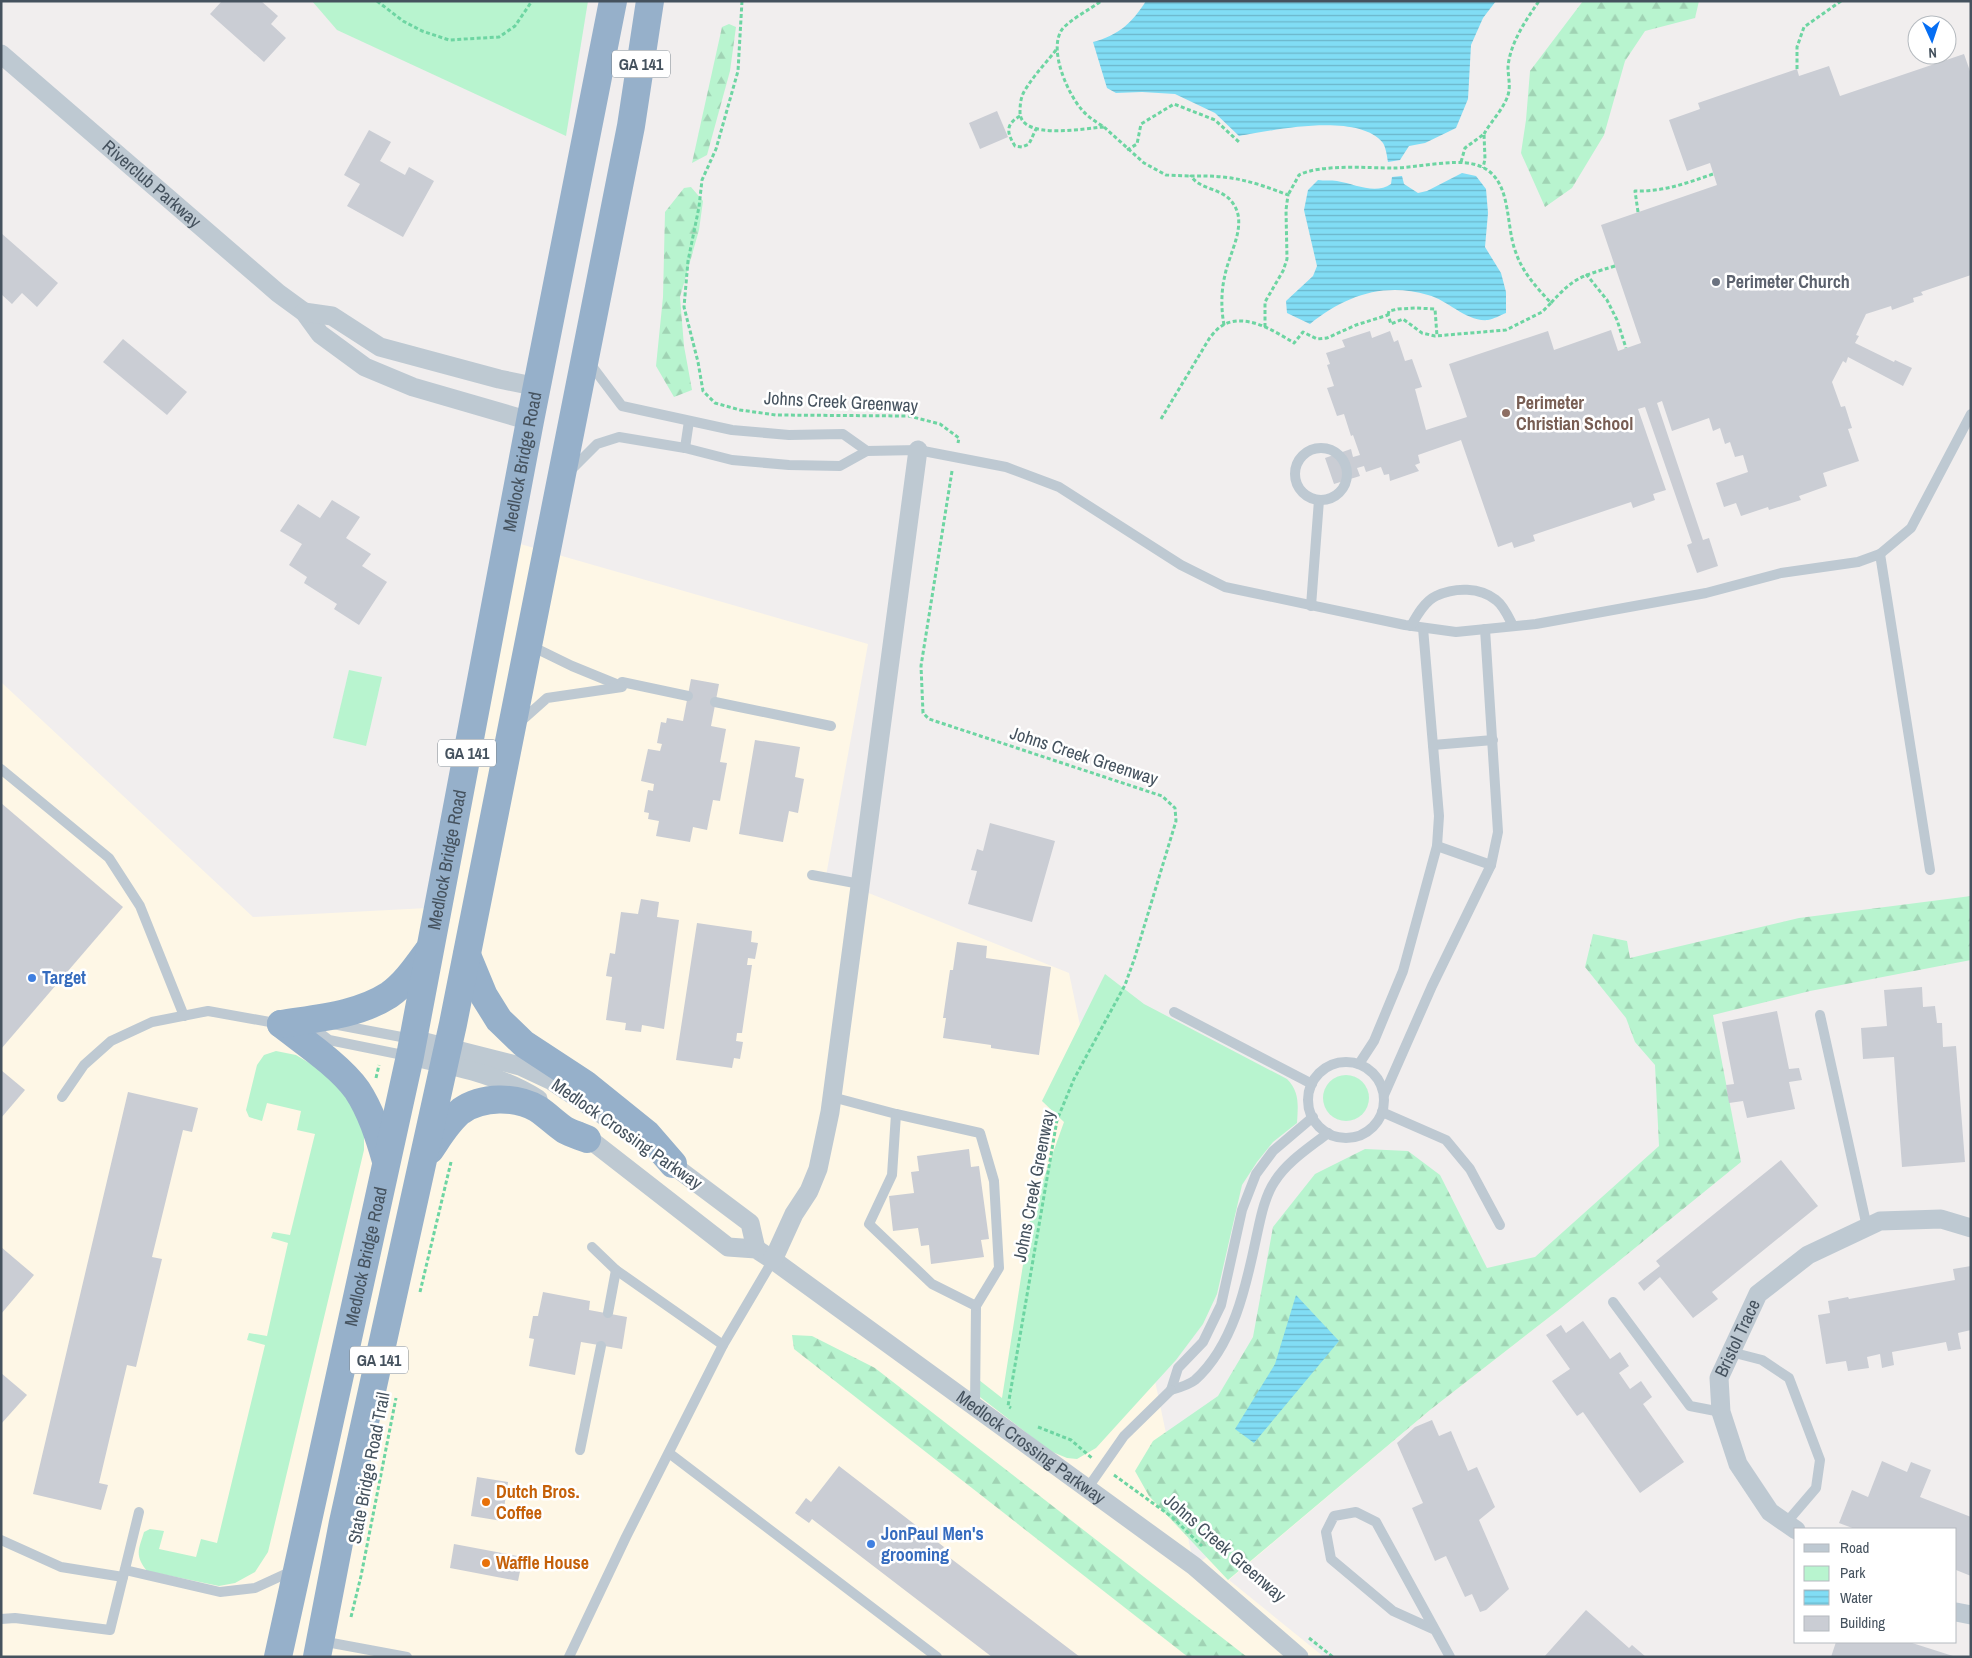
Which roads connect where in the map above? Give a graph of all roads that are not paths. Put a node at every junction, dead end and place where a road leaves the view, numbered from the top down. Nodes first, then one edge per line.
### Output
1 (613, 1) edge
2 (650, 1) edge
3 (1, 54) edge
4 (304, 312) junction
5 (585, 357) junction
6 (538, 387) junction
7 (1971, 414) edge
8 (530, 421) junction
9 (689, 421) junction
10 (685, 448) junction
11 (918, 450) junction
12 (867, 451) junction
13 (561, 481) junction
14 (1319, 500) junction
15 (1880, 554) junction
16 (1311, 606) junction
17 (1411, 626) junction
18 (1514, 626) junction
19 (1423, 628) junction
20 (1485, 629) junction
21 (529, 645) junction
22 (622, 682) dead end
23 (688, 696) dead end
24 (715, 702) dead end
25 (830, 726) dead end
26 (512, 732) junction
27 (1492, 740) junction
28 (1433, 745) junction
29 (1, 770) edge
30 (1437, 846) junction
31 (1491, 865) junction
32 (1930, 870) dead end
33 (812, 875) dead end
34 (860, 884) junction
35 (430, 948) junction
36 (467, 955) junction
37 (1174, 1012) dead end
38 (184, 1016) junction
39 (1820, 1016) dead end
40 (281, 1024) junction
41 (316, 1030) junction
42 (411, 1048) junction
43 (446, 1056) junction
44 (1359, 1064) junction
45 (1312, 1084) junction
46 (1384, 1095) junction
47 (62, 1097) dead end
48 (832, 1097) junction
49 (1382, 1112) junction
50 (896, 1114) junction
51 (1313, 1118) junction
52 (1328, 1133) junction
53 (587, 1139) junction
54 (424, 1160) junction
55 (386, 1161) junction
56 (673, 1164) junction
57 (1500, 1225) dead end
58 (1867, 1227) junction
59 (1971, 1228) edge
60 (592, 1248) dead end
61 (756, 1249) junction
62 (773, 1260) junction
63 (616, 1270) junction
64 (1613, 1302) dead end
65 (976, 1306) junction
66 (608, 1313) dead end
67 (723, 1345) junction
68 (601, 1346) dead end
69 (1731, 1352) junction
70 (1171, 1390) junction
71 (975, 1408) junction
72 (1721, 1412) junction
73 (580, 1450) dead end
74 (669, 1453) junction
75 (1087, 1489) junction
76 (139, 1512) dead end
77 (1791, 1527) edge
78 (1, 1540) edge
79 (296, 1569) junction
80 (124, 1573) junction
81 (1957, 1612) edge
82 (1971, 1615) edge
83 (1, 1619) edge
84 (1435, 1630) junction
85 (327, 1647) edge
86 (278, 1657) edge
87 (407, 1657) edge
88 (569, 1657) edge
89 (937, 1657) edge
90 (1298, 1657) edge
91 (1450, 1657) edge

1 - 6 highway, Medlock Bridge Road / GA 141
2 - 5 highway, Medlock Bridge Road / GA 141
3 - 4 street, Riverclub Parkway
4 - 6 street, Riverclub Parkway
4 - 8 street, Riverclub Parkway
5 - 9 lane
5 - 13 highway, Medlock Bridge Road / GA 141
6 - 8 highway, Medlock Bridge Road / GA 141
7 - 15 lane
8 - 35 highway, Medlock Bridge Road / GA 141
9 - 10 lane
9 - 12 lane
10 - 12 lane
10 - 13 lane
11 - 12 lane
11 - 16 lane
11 - 34 street
13 - 21 highway, Medlock Bridge Road / GA 141
14 - 14 lane
14 - 16 lane
15 - 18 lane
15 - 32 lane
16 - 17 lane
17 - 18 lane
17 - 19 lane
18 - 20 lane
19 - 20 lane
19 - 28 lane
20 - 27 lane
21 - 26 highway, Medlock Bridge Road / GA 141
21 - 26 lane
22 - 23 lane
24 - 25 lane
26 - 36 highway, Medlock Bridge Road / GA 141
27 - 28 lane
27 - 31 lane
28 - 30 lane
29 - 38 lane
30 - 31 lane
30 - 44 lane
31 - 46 lane
33 - 34 lane
34 - 48 street
35 - 40 highway
35 - 42 highway, Medlock Bridge Road / GA 141
36 - 43 highway, Medlock Bridge Road / GA 141
36 - 56 highway
37 - 45 lane
38 - 40 lane
38 - 47 lane
39 - 58 lane
40 - 41 lane
40 - 55 highway
41 - 42 lane
41 - 42 lane
42 - 43 street, Medlock Crossing Parkway
42 - 55 highway, Medlock Bridge Road / GA 141
43 - 53 street, Medlock Crossing Parkway
43 - 54 highway, Medlock Bridge Road / GA 141
43 - 56 street, Medlock Crossing Parkway
44 - 45 lane
44 - 46 lane
45 - 51 lane
46 - 49 lane
48 - 50 lane
48 - 62 street
49 - 52 lane
49 - 57 lane
50 - 65 lane
50 - 65 lane
51 - 52 lane
51 - 70 lane
52 - 70 lane
53 - 54 highway
53 - 61 street, Medlock Crossing Parkway
54 - 85 highway, Medlock Bridge Road / GA 141
55 - 79 highway, Medlock Bridge Road / GA 141
56 - 61 street, Medlock Crossing Parkway
58 - 59 street, Bristol Trace
58 - 69 street, Bristol Trace
60 - 63 lane
61 - 62 street, Medlock Crossing Parkway
62 - 67 lane
62 - 71 street, Medlock Crossing Parkway
63 - 66 lane
63 - 67 lane
64 - 72 lane
65 - 71 lane
67 - 74 lane
68 - 73 lane
69 - 72 street, Bristol Trace
69 - 77 lane
70 - 75 lane
71 - 75 street, Medlock Crossing Parkway
72 - 77 street, Bristol Trace
74 - 88 lane
74 - 89 lane
75 - 90 street, Medlock Crossing Parkway
76 - 80 lane
78 - 80 lane
79 - 80 lane
79 - 86 highway, Medlock Bridge Road / GA 141
80 - 83 lane
81 - 82 street
84 - 84 lane
84 - 91 lane
85 - 87 lane

